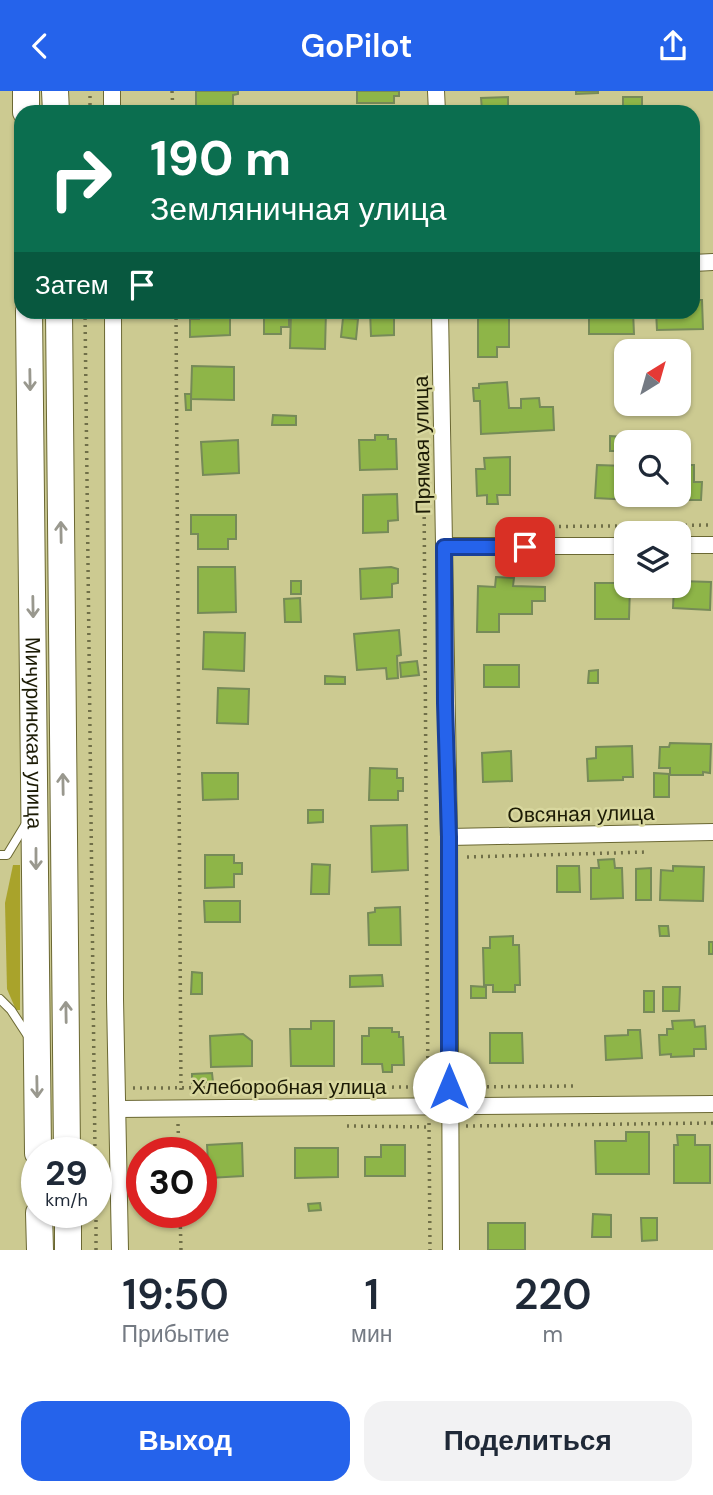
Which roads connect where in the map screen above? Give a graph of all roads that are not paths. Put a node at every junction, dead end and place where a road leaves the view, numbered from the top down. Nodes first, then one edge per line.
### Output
1 (29, 319) edge
2 (58, 319) edge
3 (113, 319) edge
4 (440, 319) edge
5 (691, 545) edge
6 (713, 545) edge
7 (614, 546) edge
8 (444, 547) junction
9 (36, 807) junction
10 (713, 832) edge
11 (449, 837) junction
12 (0, 855) edge
13 (0, 999) edge
14 (36, 1049) junction
15 (713, 1104) edge
16 (450, 1107) junction
17 (118, 1109) junction
18 (38, 1137) edge
19 (67, 1137) edge
20 (39, 1228) edge
21 (68, 1228) edge
22 (40, 1250) edge
23 (68, 1250) edge
24 (120, 1250) edge
25 (451, 1250) edge

1 -> 9 main road, Мичуринская улица
19 -> 2 main road, Мичуринская улица
3 - 17 street
4 - 8 street, Прямая улица
5 - 6 street
7 - 8 street
8 - 11 street, Прямая улица
9 - 12 lane
9 -> 14 main road, Мичуринская улица
10 - 11 street, Овсяная улица
11 - 16 street, Прямая улица
13 - 14 lane
14 -> 18 main road, Мичуринская улица
15 - 16 street, Хлеборобная улица
16 - 17 street, Хлеборобная улица
16 - 25 street, Прямая улица
17 - 24 street
20 - 22 main road
21 - 23 main road

